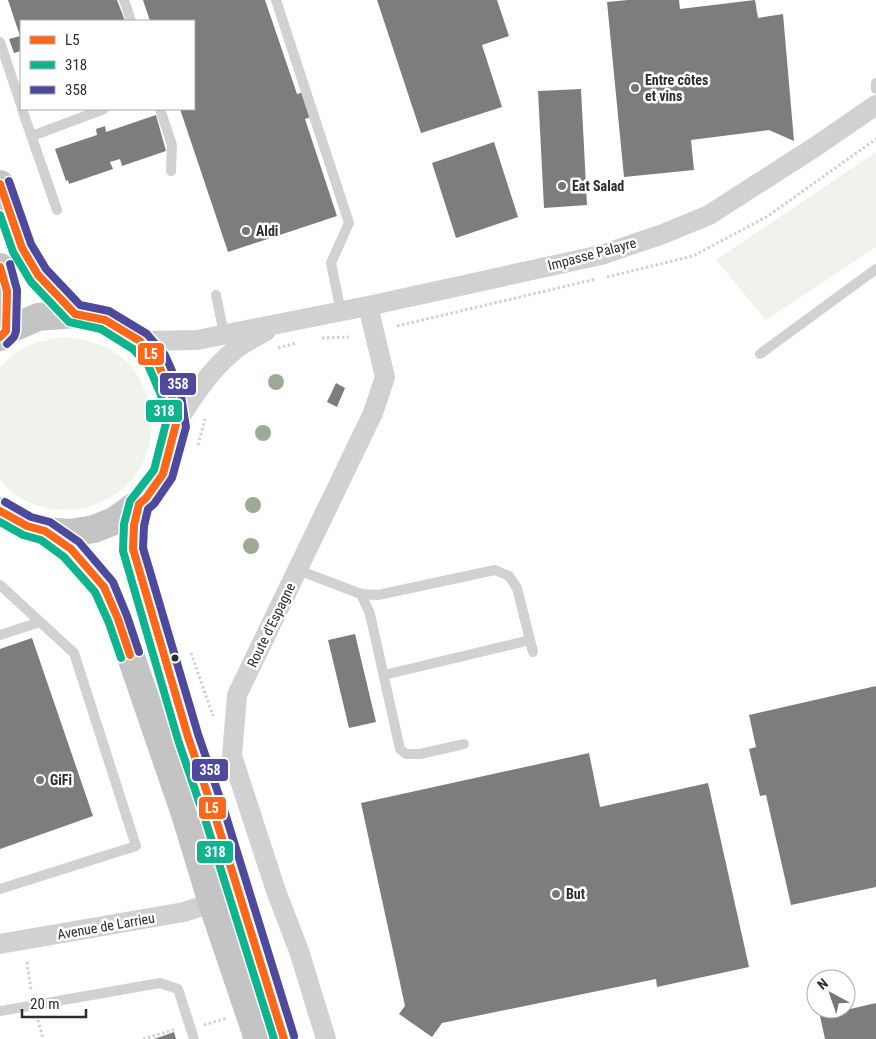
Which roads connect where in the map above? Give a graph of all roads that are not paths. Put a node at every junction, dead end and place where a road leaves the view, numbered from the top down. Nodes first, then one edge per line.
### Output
1 (124, 0) edge
2 (276, 0) edge
3 (131, 20) edge
4 (0, 42) edge
5 (876, 83) edge
6 (876, 89) edge
7 (20, 101) edge
8 (876, 105) edge
9 (23, 110) edge
10 (101, 110) edge
11 (160, 110) edge
12 (32, 136) junction
13 (171, 171) dead end
14 (0, 184) edge
15 (57, 210) dead end
16 (0, 266) edge
17 (876, 269) edge
18 (216, 295) dead end
19 (368, 306) junction
20 (342, 312) junction
21 (75, 314) junction
22 (276, 325) junction
23 (3, 334) edge
24 (224, 334) junction
25 (140, 342) junction
26 (760, 354) dead end
27 (176, 424) junction
28 (139, 504) junction
29 (0, 511) edge
30 (45, 531) junction
31 (298, 570) junction
32 (0, 585) edge
33 (361, 594) junction
34 (40, 622) junction
35 (0, 635) edge
36 (530, 640) junction
37 (533, 652) dead end
38 (384, 675) junction
39 (464, 744) dead end
40 (0, 889) edge
41 (212, 903) junction
42 (0, 944) edge
43 (0, 1011) edge
44 (194, 1039) edge
45 (258, 1039) edge
46 (284, 1039) edge
47 (326, 1039) edge

1 - 3 lane
2 - 20 lane
4 - 7 lane
5 - 6 lane
8 - 19 street, Impasse Palayre
9 - 12 lane
10 - 12 lane
11 - 13 lane
12 - 15 lane
14 - 21 main road
16 - 23 main road
17 - 26 lane
18 - 24 lane
19 - 20 street, Impasse Palayre
19 - 31 street, Route d'Espagne
20 - 22 street, Impasse Palayre
21 - 23 main road
21 - 25 main road
22 - 24 street, Impasse Palayre
22 - 27 street, Impasse Palayre
24 - 25 street, Impasse Palayre
25 - 27 main road
27 - 28 main road
28 - 30 main road
28 - 46 main road
29 - 30 main road
30 - 41 main road
31 - 33 lane
31 - 47 street, Route d'Espagne
32 - 34 lane
33 - 36 lane
33 - 38 lane
34 - 35 lane
34 - 40 lane
36 - 37 lane
36 - 38 lane
38 - 39 lane
41 - 42 street, Avenue de Larrieu
41 - 45 main road
43 - 44 lane

